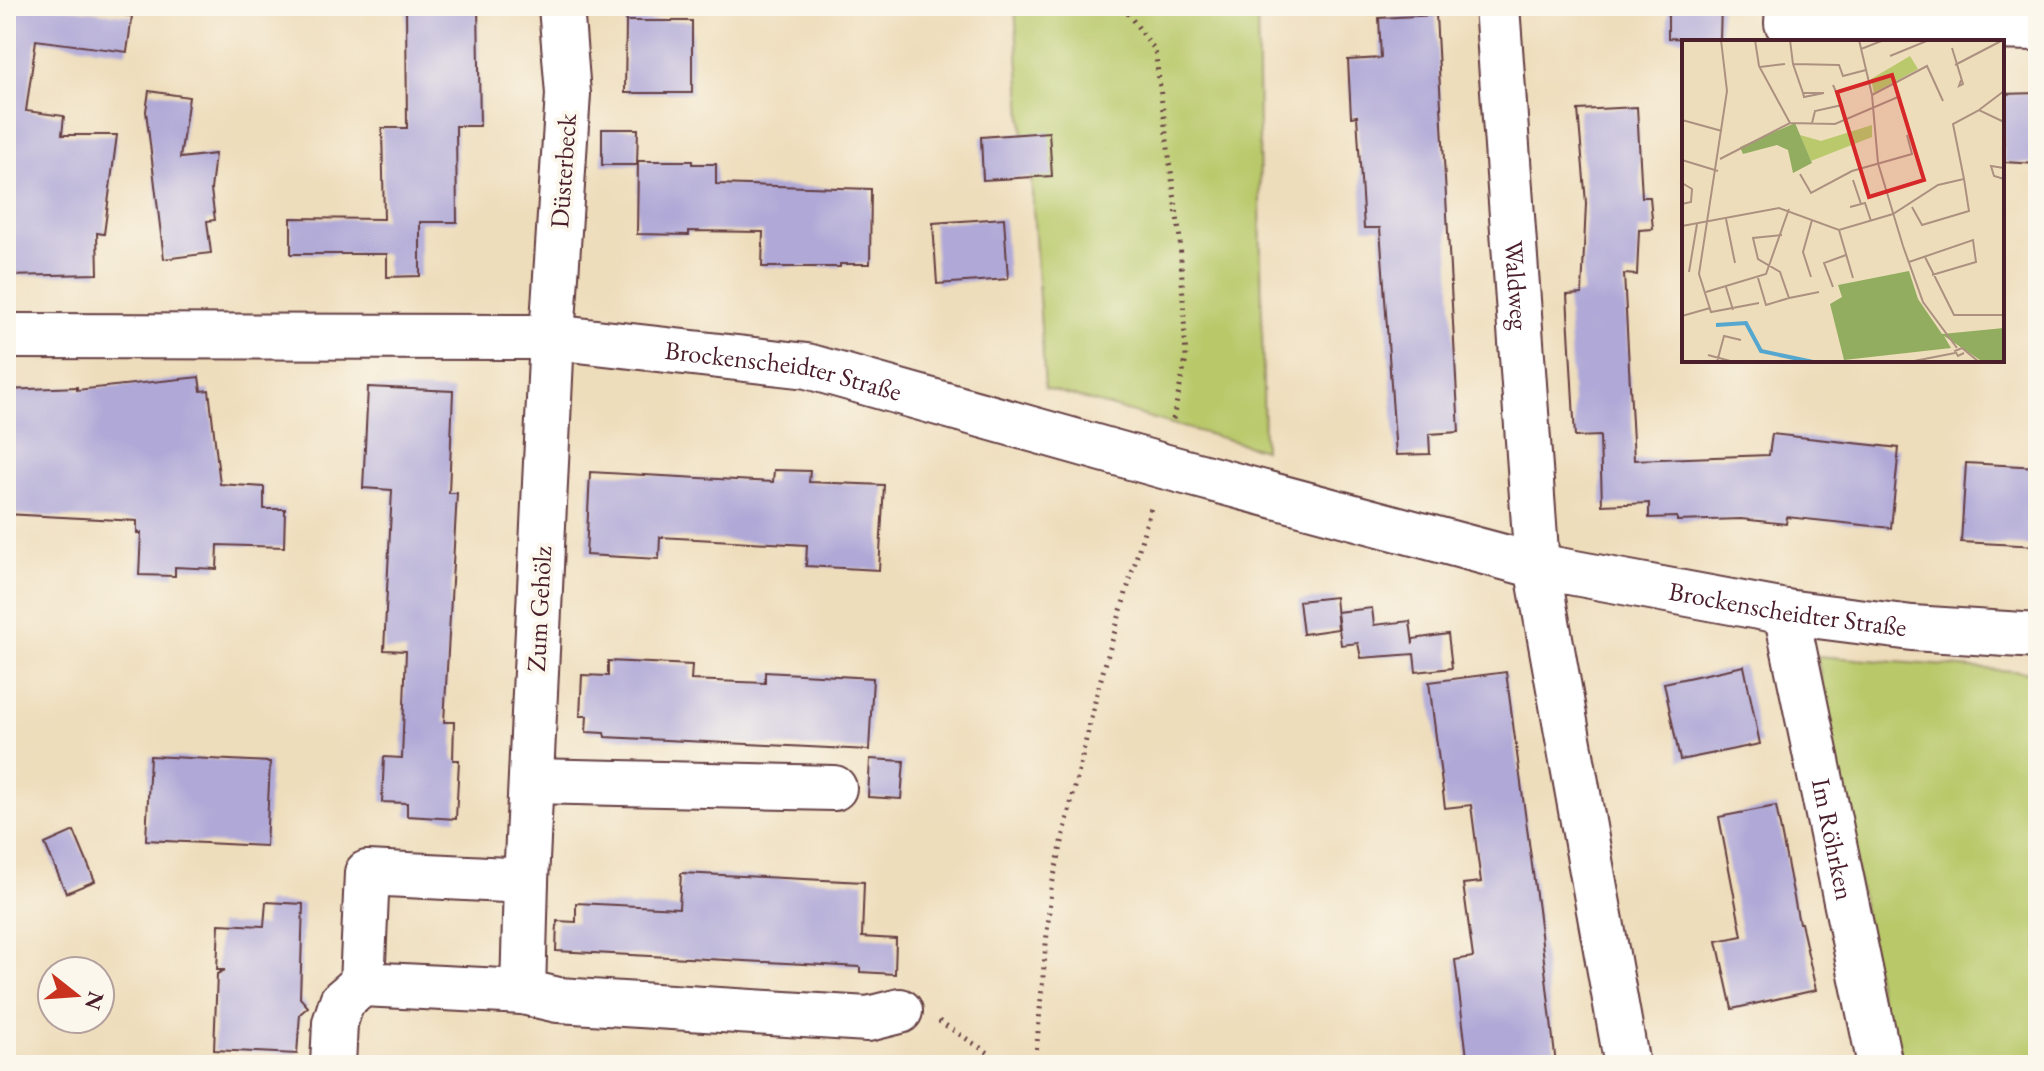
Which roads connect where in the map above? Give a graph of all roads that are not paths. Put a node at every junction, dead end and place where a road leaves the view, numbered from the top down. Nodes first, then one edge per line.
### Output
1 (561, 6) edge
2 (1497, 6) edge
3 (1788, 6) edge
4 (2038, 28) edge
5 (6, 336) edge
6 (552, 337) junction
7 (1537, 566) junction
8 (1786, 612) junction
9 (2038, 636) edge
10 (531, 781) junction
11 (834, 788) dead end
12 (526, 881) junction
13 (362, 984) junction
14 (523, 992) junction
15 (900, 1011) road end
16 (1626, 1060) dead end
17 (333, 1065) edge
18 (1880, 1065) edge

1 - 6 street, Düsterbeck
2 - 7 street, Waldweg
3 - 4 street
5 - 6 street, Brockenscheidter Straße
6 - 7 street, Brockenscheidter Straße
6 - 10 street, Zum Gehölz
7 - 8 street, Brockenscheidter Straße
7 - 16 street
8 - 9 street, Brockenscheidter Straße
8 - 18 street, Im Röhrken
10 - 11 street
10 - 12 street, Zum Gehölz
12 - 13 street
12 - 14 street, Zum Gehölz
13 - 14 street
13 - 17 street
14 - 15 street

